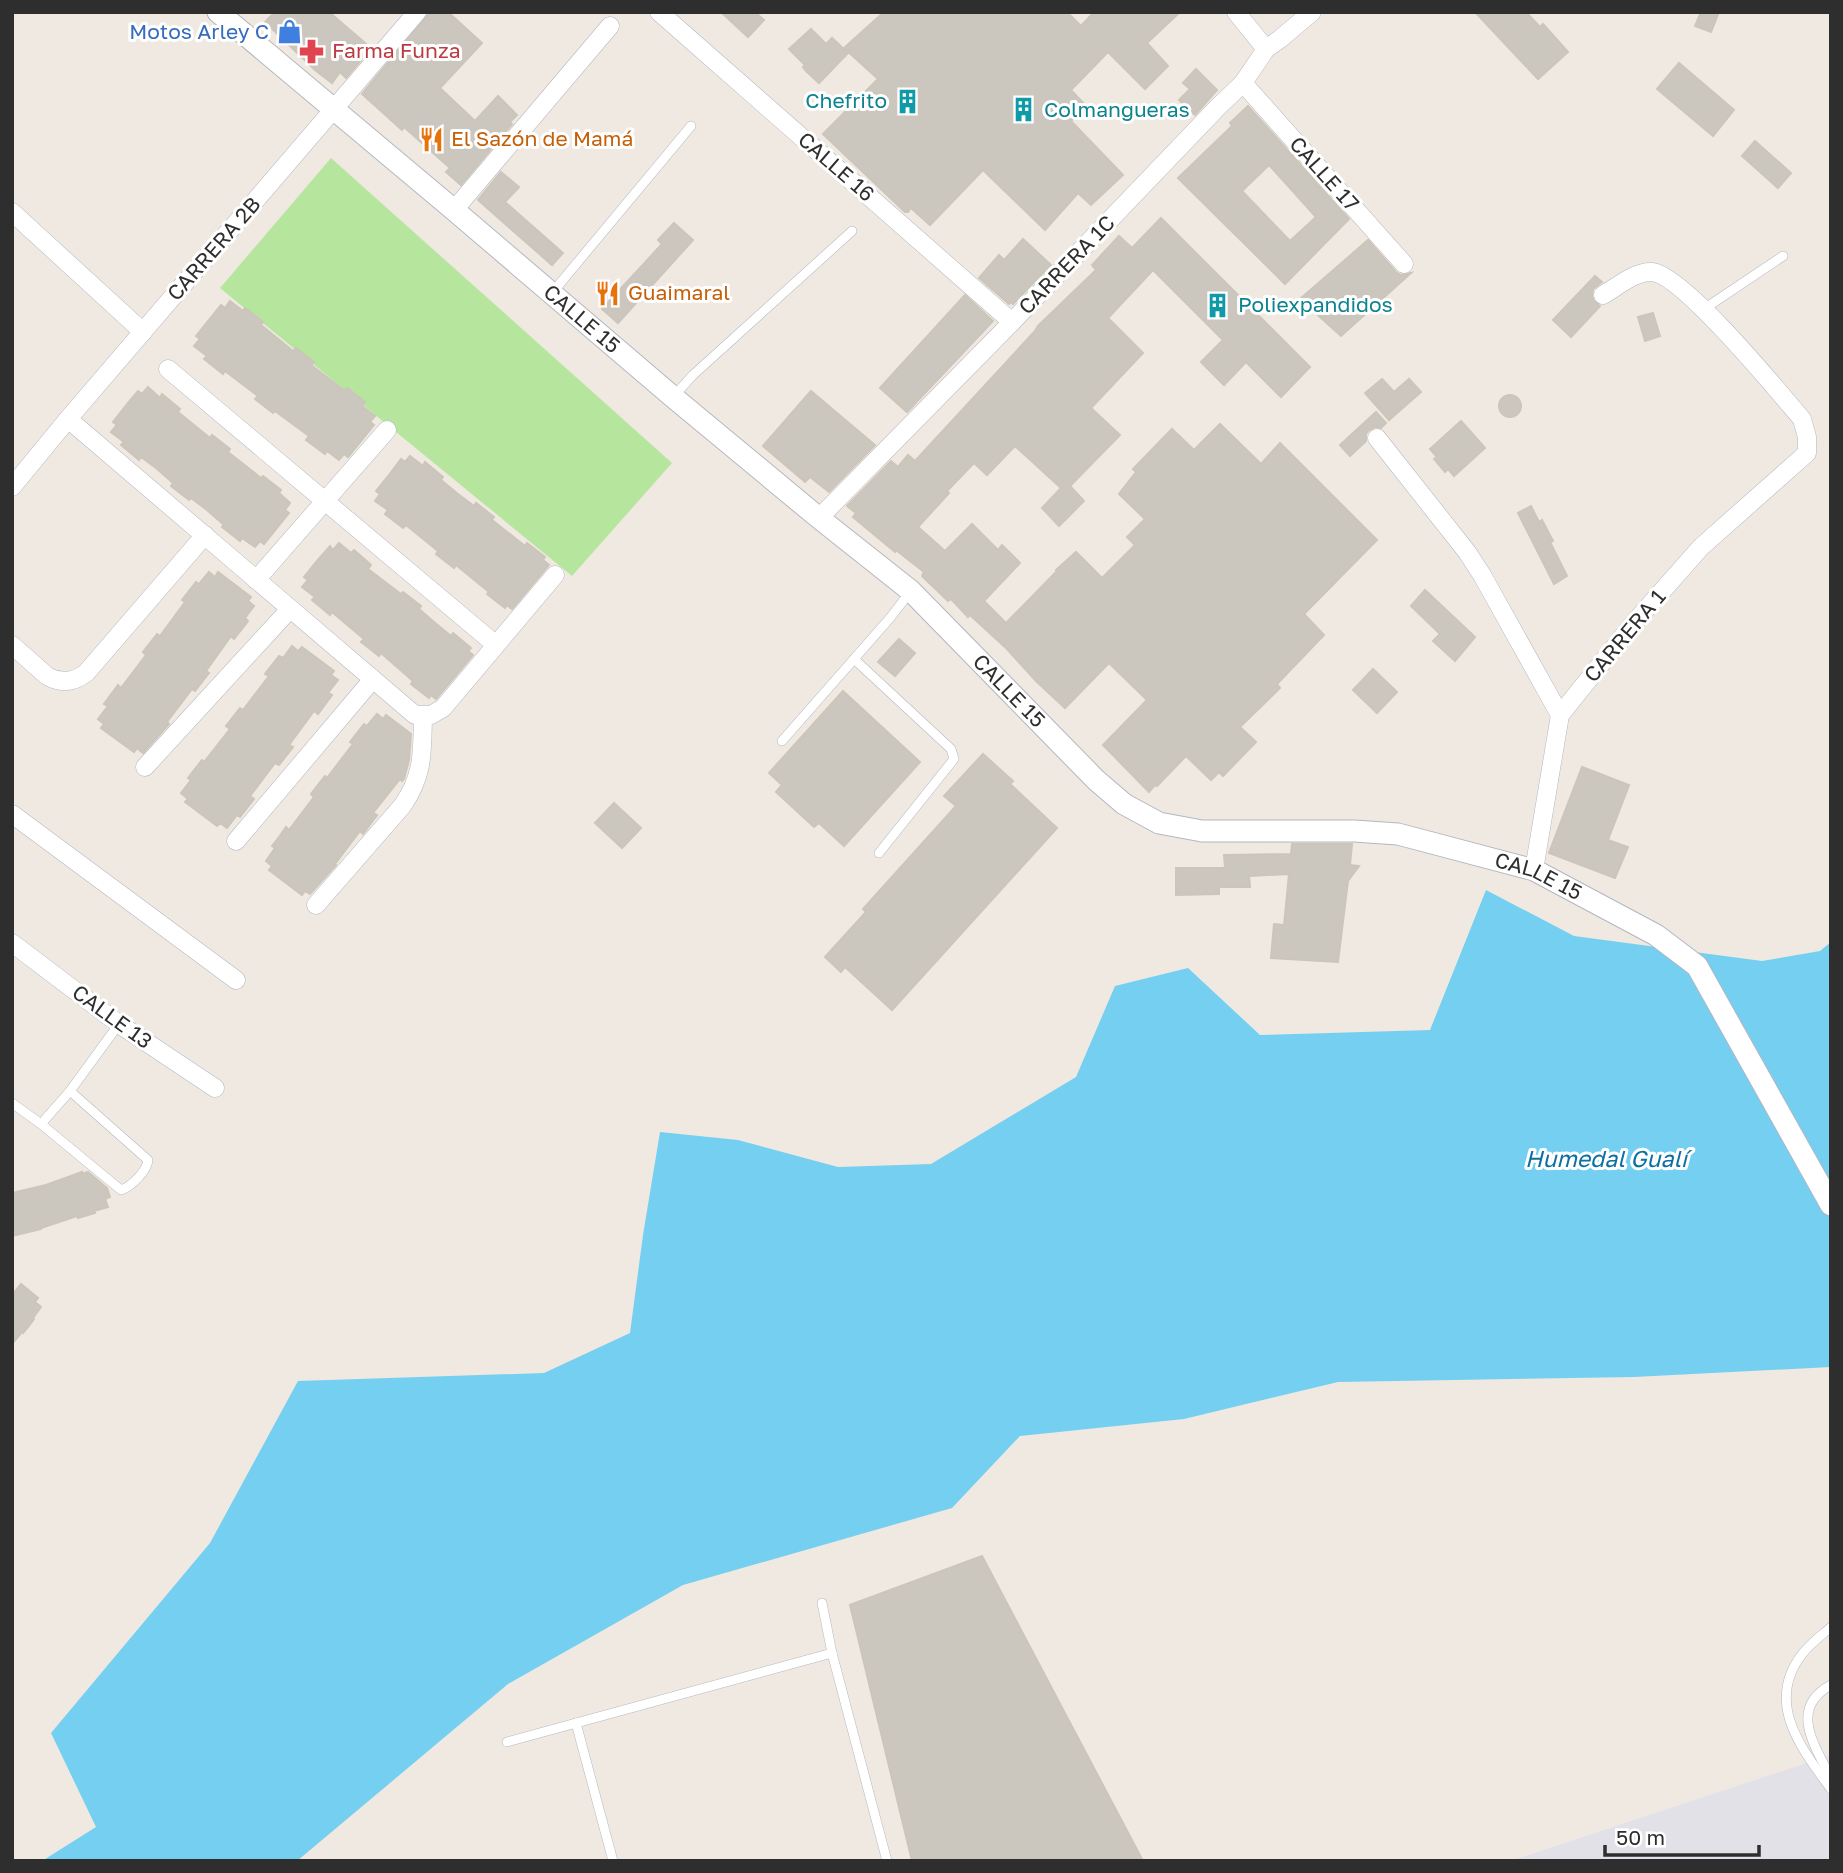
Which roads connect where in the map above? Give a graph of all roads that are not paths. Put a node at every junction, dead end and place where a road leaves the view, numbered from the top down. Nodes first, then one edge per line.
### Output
1 (218, 12) edge
2 (418, 12) edge
3 (659, 12) edge
4 (1236, 12) edge
5 (1312, 12) edge
6 (610, 26) dead end
7 (1266, 49) junction
8 (1243, 83) junction
9 (333, 110) junction
10 (691, 126) dead end
11 (454, 209) junction
12 (12, 212) edge
13 (852, 231) dead end
14 (1783, 256) dead end
15 (1404, 264) dead end
16 (552, 293) junction
17 (1603, 295) dead end
18 (1704, 309) junction
19 (1012, 322) junction
20 (143, 332) junction
21 (168, 369) dead end
22 (673, 397) junction
23 (68, 419) junction
24 (387, 430) dead end
25 (1377, 438) dead end
26 (12, 487) edge
27 (325, 501) junction
28 (819, 517) junction
29 (205, 535) junction
30 (555, 575) dead end
31 (256, 580) junction
32 (911, 591) junction
33 (290, 609) junction
34 (12, 645) edge
35 (496, 645) junction
36 (854, 659) junction
37 (373, 679) junction
38 (1560, 715) junction
39 (423, 716) junction
40 (782, 741) dead end
41 (145, 767) dead end
42 (12, 814) edge
43 (236, 841) dead end
44 (879, 853) dead end
45 (1534, 870) junction
46 (316, 905) dead end
47 (12, 943) edge
48 (236, 980) dead end
49 (119, 1024) junction
50 (215, 1088) dead end
51 (70, 1091) junction
52 (12, 1103) edge
53 (41, 1124) junction
54 (1831, 1205) edge
55 (822, 1604) dead end
56 (1831, 1627) edge
57 (832, 1653) junction
58 (1831, 1685) edge
59 (576, 1723) junction
60 (507, 1742) dead end
61 (1831, 1779) edge
62 (1831, 1789) edge
63 (612, 1861) edge
64 (887, 1861) edge

1 - 9 street, CALLE 15
2 - 9 street, CARRERA 2B
3 - 19 street, CALLE 16
4 - 7 street
5 - 7 street, CARRERA 1C
6 - 11 street
7 - 8 street, CARRERA 1C
8 - 15 street, CALLE 17
8 - 19 street, CARRERA 1C
9 - 11 street, CALLE 15
9 - 20 street, CARRERA 2B
10 - 16 lane
11 - 16 street, CALLE 15
12 - 20 street
13 - 22 lane
14 - 18 lane
16 - 22 street, CALLE 15
17 - 18 street
18 - 38 street, CARRERA 1
19 - 28 street, CARRERA 1C
20 - 23 street, CARRERA 2B
21 - 27 street
22 - 28 street, CALLE 15
23 - 26 street, CARRERA 2B
23 - 29 street
24 - 27 street
25 - 38 street
27 - 31 street
27 - 35 street
28 - 32 street, CALLE 15
29 - 31 street
29 - 34 street
30 - 35 street
31 - 33 street
32 - 36 lane
32 - 45 street, CALLE 15
33 - 37 street
33 - 41 street
35 - 39 street
36 - 40 lane
36 - 44 lane
37 - 39 street
37 - 43 street
38 - 45 street, CARRERA 1
39 - 46 street
42 - 48 street
45 - 54 street, CALLE 15
47 - 49 street, CALLE 13
49 - 50 street, CALLE 13
49 - 51 lane
51 - 53 lane
51 - 53 lane
52 - 53 lane
55 - 57 lane
56 - 62 lane
57 - 59 lane
57 - 64 lane
58 - 61 lane
59 - 60 lane
59 - 63 lane

